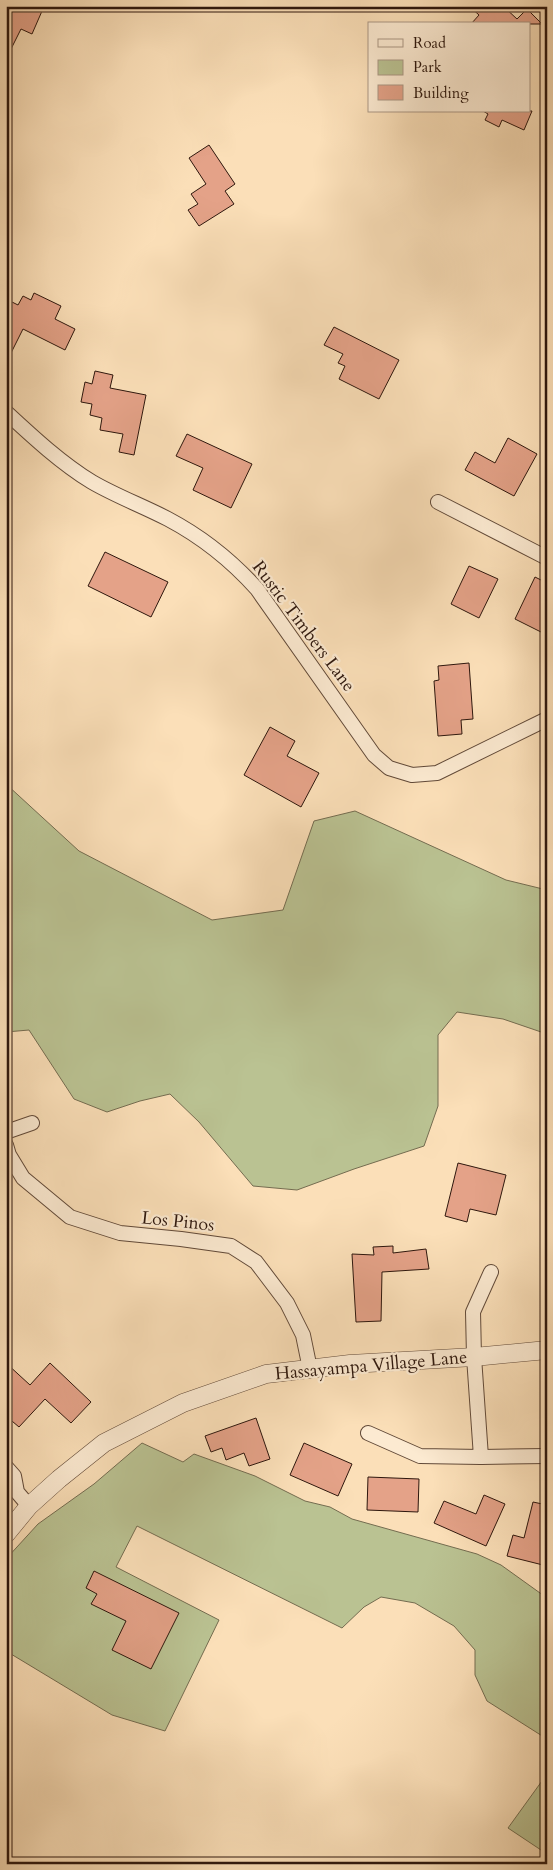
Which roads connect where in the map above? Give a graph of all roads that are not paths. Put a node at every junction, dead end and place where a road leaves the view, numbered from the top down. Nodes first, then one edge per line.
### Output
1 (6, 412) edge
2 (438, 502) dead end
3 (547, 558) edge
4 (547, 719) edge
5 (32, 1123) dead end
6 (6, 1132) edge
7 (6, 1145) edge
8 (491, 1272) dead end
9 (547, 1350) edge
10 (474, 1356) junction
11 (310, 1369) junction
12 (368, 1432) dead end
13 (547, 1456) edge
14 (481, 1457) junction
15 (6, 1467) edge
16 (12, 1492) edge
17 (29, 1506) junction
18 (6, 1534) edge

1 - 4 street, Rustic Timbers Lane
2 - 3 street
5 - 6 street
7 - 11 street, Los Pinos
8 - 10 street
9 - 10 street, Hassayampa Village Lane
10 - 11 street, Hassayampa Village Lane
10 - 14 street
11 - 17 street, Hassayampa Village Lane
12 - 14 street
13 - 14 street
15 - 16 street
16 - 17 street
17 - 18 street, Hassayampa Village Lane

